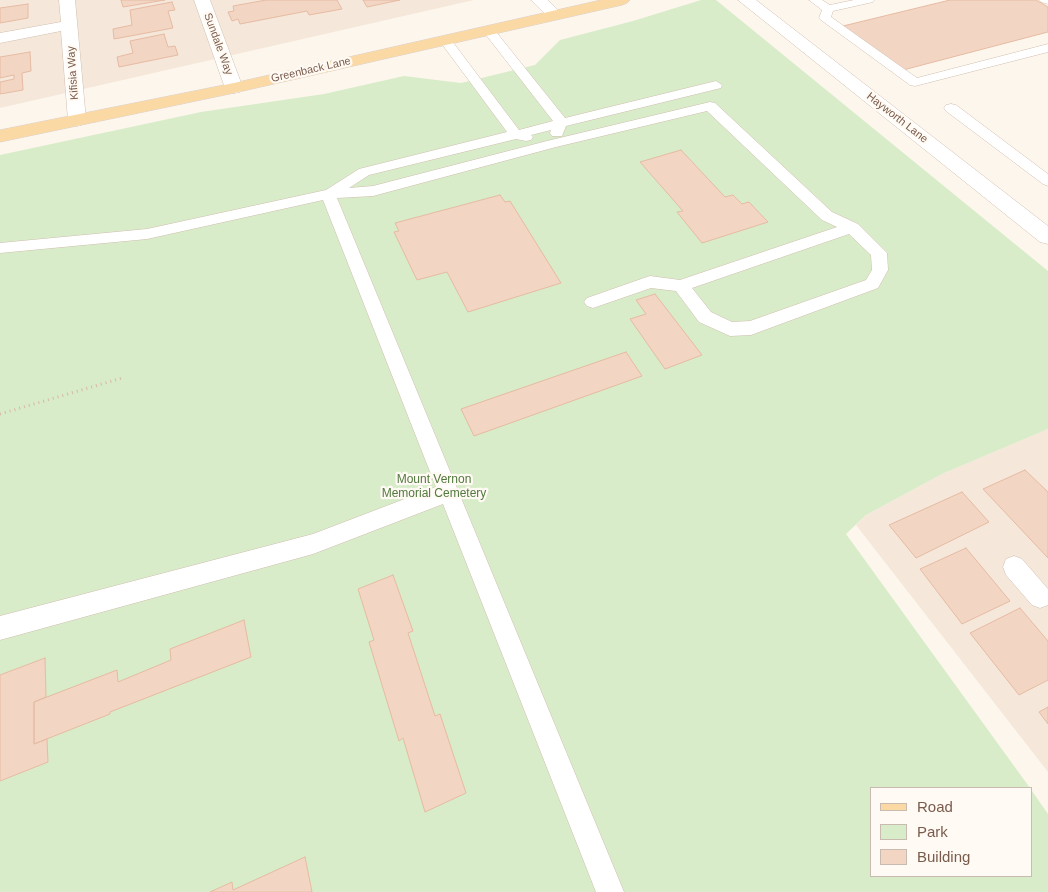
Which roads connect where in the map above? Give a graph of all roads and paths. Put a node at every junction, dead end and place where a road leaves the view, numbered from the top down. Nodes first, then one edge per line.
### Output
1 (67, 0) edge
2 (202, 0) edge
3 (539, 0) edge
4 (622, 0) edge
5 (746, 0) edge
6 (815, 0) edge
7 (869, 0) edge
8 (828, 10) junction
9 (555, 16) junction
10 (69, 25) junction
11 (489, 31) junction
12 (0, 38) edge
13 (445, 40) junction
14 (1048, 48) edge
15 (716, 85) dead end
16 (234, 88) junction
17 (951, 108) dead end
18 (77, 120) junction
19 (561, 122) junction
20 (515, 134) junction
21 (0, 136) edge
22 (552, 144) junction
23 (1048, 181) edge
24 (328, 194) junction
25 (852, 228) junction
26 (1048, 237) edge
27 (0, 248) edge
28 (681, 286) junction
29 (593, 302) dead end
30 (122, 378) dead end
31 (0, 414) edge
32 (449, 492) junction
33 (1014, 567) dead end
34 (1045, 599) edge
35 (0, 628) edge
36 (603, 889) edge

1 - 10 street, Kifisia Way
2 - 16 street, Sundale Way
3 - 9 street
4 - 9 main road, Greenback Lane
5 - 26 street, Hayworth Lane
6 - 8 lane
7 - 8 lane
8 - 14 lane
9 - 11 main road, Greenback Lane
10 - 12 street
10 - 18 street, Kifisia Way
11 - 13 main road, Greenback Lane
11 - 19 lane
13 - 16 main road, Greenback Lane
13 - 20 lane
15 - 19 lane
16 - 18 main road, Greenback Lane
17 - 23 lane
18 - 21 main road, Greenback Lane
19 - 20 lane
19 - 22 lane
20 - 22 lane
20 - 24 lane
22 - 24 lane
22 - 25 lane
24 - 27 lane
24 - 32 lane
25 - 28 lane
25 - 28 lane
28 - 29 lane
30 - 31 path
32 - 35 lane
32 - 36 lane
33 - 34 lane

